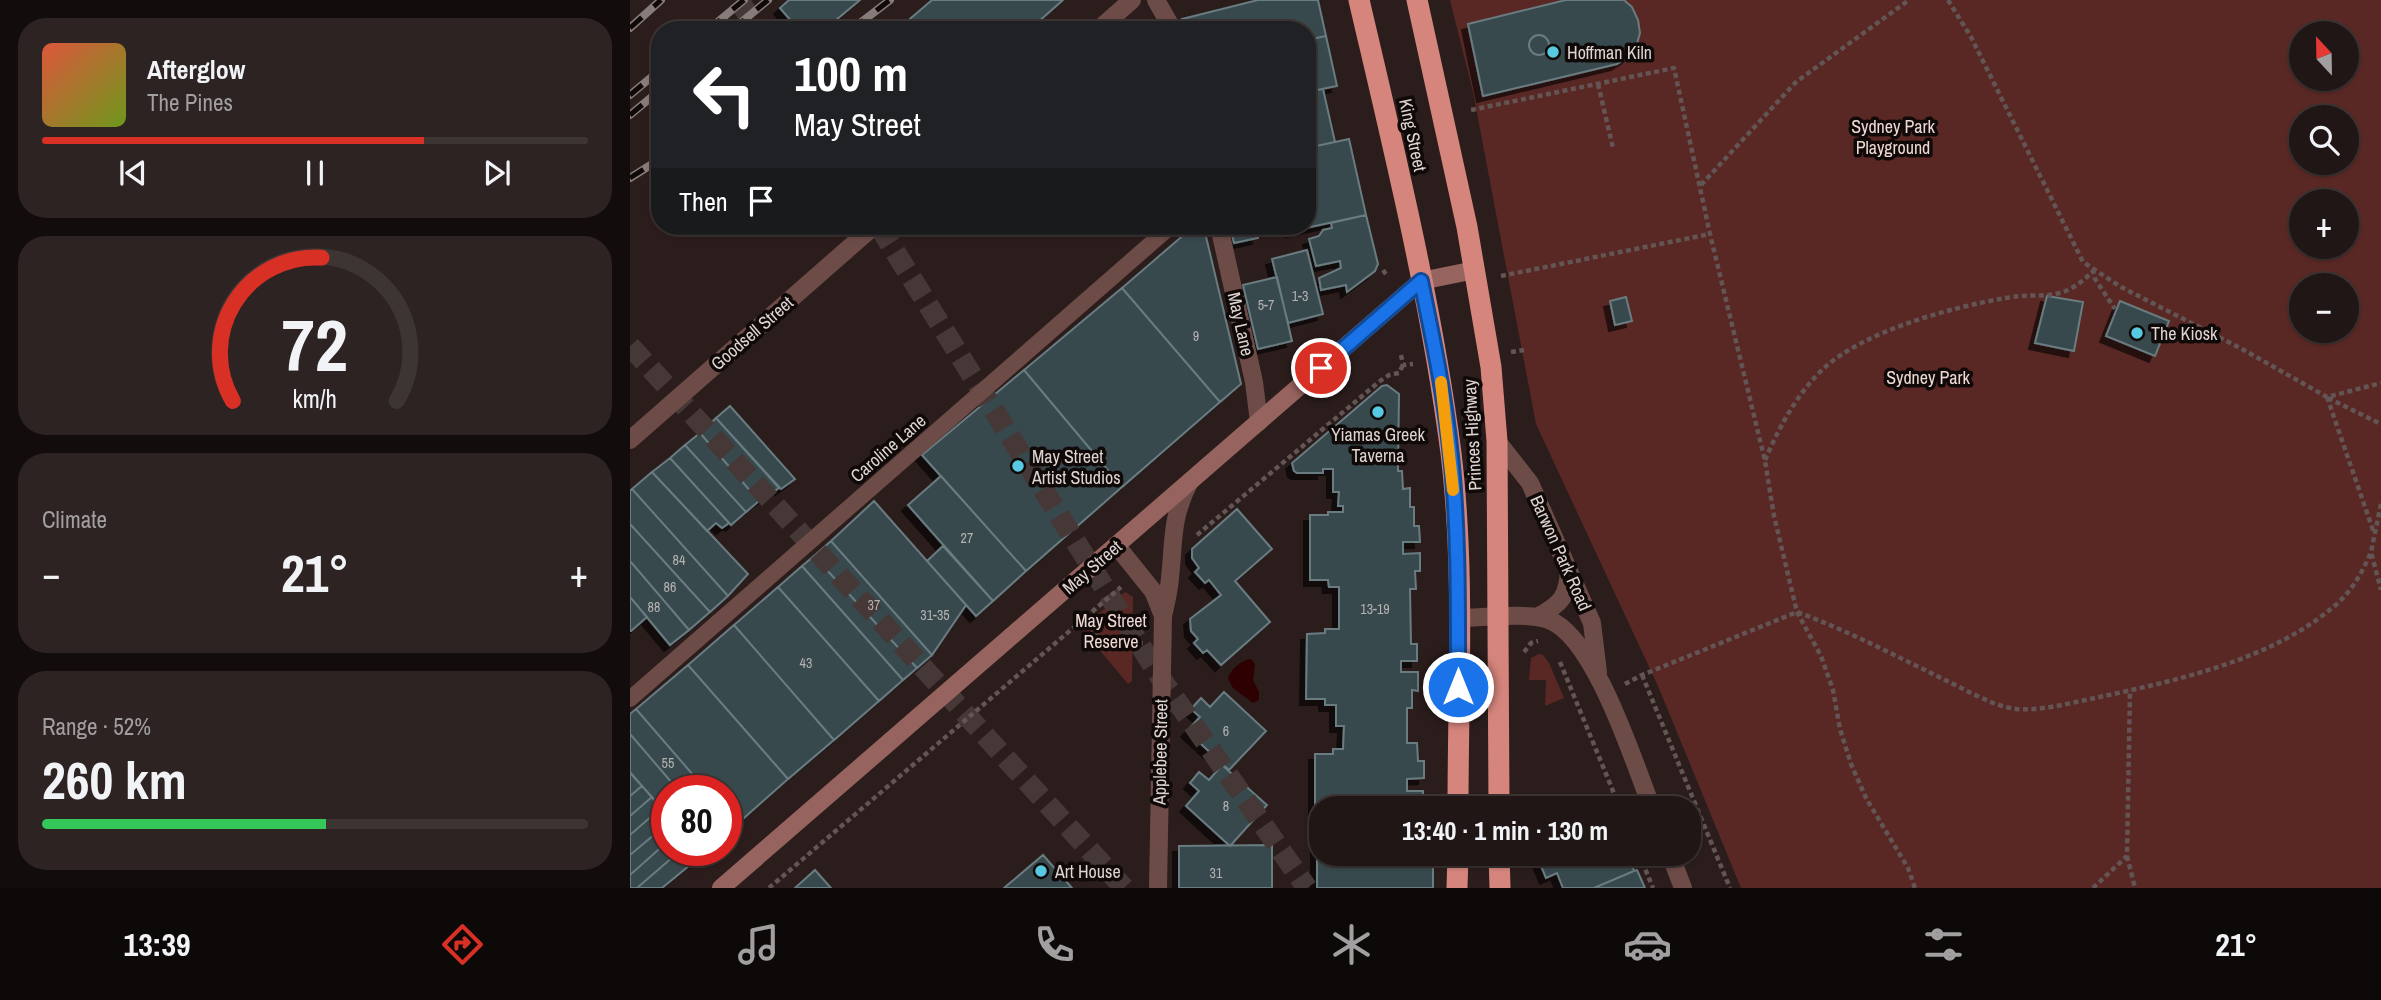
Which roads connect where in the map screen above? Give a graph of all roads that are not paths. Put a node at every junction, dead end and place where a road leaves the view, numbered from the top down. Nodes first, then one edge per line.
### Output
1 (1132, 0) edge
2 (1156, 0) edge
3 (1359, 0) edge
4 (1417, 0) edge
5 (1108, 21) edge
6 (1168, 21) edge
7 (864, 235) edge
8 (1161, 235) edge
9 (1221, 235) edge
10 (1475, 270) junction
11 (1421, 281) junction
12 (1259, 422) junction
13 (630, 440) edge
14 (1497, 441) junction
15 (1189, 483) junction
16 (1116, 545) junction
17 (1569, 569) junction
18 (1163, 616) junction
19 (1537, 617) junction
20 (1458, 618) junction
21 (1499, 618) junction
22 (1598, 676) junction
23 (630, 699) edge
24 (1458, 796) edge
25 (1499, 796) edge
26 (1646, 796) edge
27 (1458, 866) edge
28 (1499, 866) edge
29 (1675, 866) edge
30 (721, 888) edge
31 (1158, 888) edge
32 (1458, 888) edge
33 (1500, 888) edge
34 (1683, 888) edge

1 - 5 street
2 - 6 street
3 - 11 highway, King Street
4 - 10 highway, King Street
7 - 13 street, Goodsell Street
8 - 23 lane, Caroline Lane
9 - 12 street, May Lane
10 - 11 main road, May Street
10 - 14 highway, Princes Highway
11 - 12 main road, May Street
11 - 20 highway, Princes Highway
12 - 15 main road, May Street
14 - 17 street, Barwon Park Road
14 - 21 highway, Princes Highway
15 - 16 main road, May Street
15 - 18 street, Applebee Street
16 - 18 street, Applebee Street
16 - 30 main road, May Street
17 - 19 street
17 - 22 street, Barwon Park Road
18 - 31 street, Applebee Street
19 - 21 street, Barwon Park Road
19 - 22 street, Barwon Park Road
20 - 21 street, Barwon Park Road
20 - 24 highway, Princes Highway
21 - 25 highway, Princes Highway
22 - 26 street, Barwon Park Road
27 - 32 highway
28 - 33 highway
29 - 34 street

